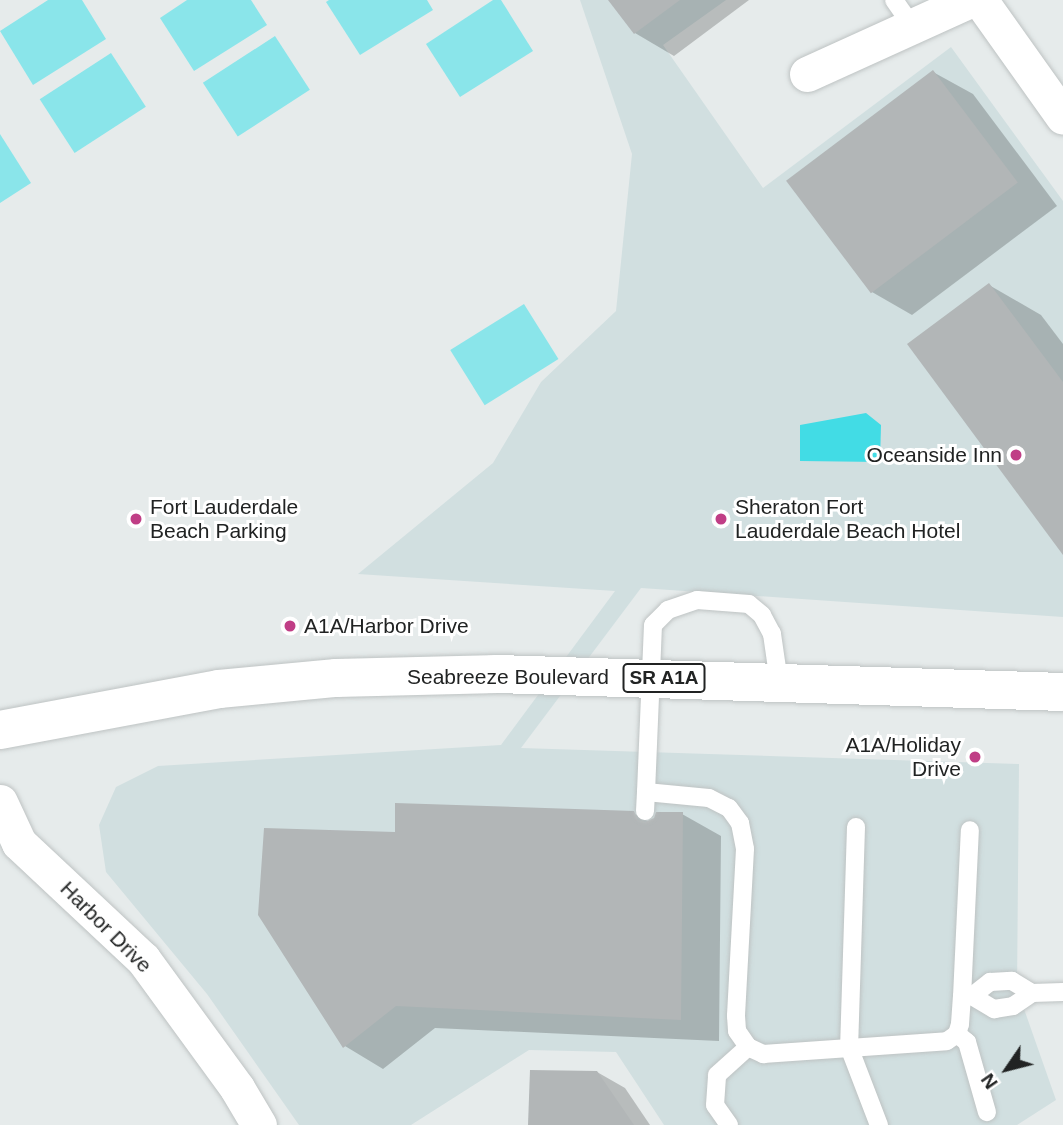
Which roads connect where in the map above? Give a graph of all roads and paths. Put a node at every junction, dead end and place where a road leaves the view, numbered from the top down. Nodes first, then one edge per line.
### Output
1 (970, 0) edge
2 (981, 0) edge
3 (903, 13) edge
4 (807, 74) dead end
5 (1063, 117) edge
6 (651, 677) junction
7 (779, 682) junction
8 (1063, 692) edge
9 (0, 730) edge
10 (646, 792) junction
11 (0, 802) edge
12 (645, 811) dead end
13 (856, 827) dead end
14 (970, 830) dead end
15 (1063, 992) edge
16 (1032, 993) junction
17 (967, 996) junction
18 (957, 1034) junction
19 (748, 1047) junction
20 (849, 1047) junction
21 (987, 1112) dead end
22 (259, 1125) edge
23 (729, 1125) edge
24 (879, 1125) edge

1 - 3 street
2 - 5 street
3 - 4 street
6 - 7 main road, Seabreeze Boulevard / SR A1A
6 - 7 lane
6 - 9 main road, Seabreeze Boulevard / SR A1A
6 - 10 lane
7 - 8 main road, Seabreeze Boulevard / SR A1A
10 - 12 lane
10 - 19 lane
11 - 22 street, Harbor Drive
13 - 20 lane
14 - 17 lane
15 - 16 lane
16 - 17 lane
16 - 17 lane
17 - 18 lane
18 - 20 lane
18 - 21 lane
19 - 20 lane
19 - 23 lane
20 - 24 lane

